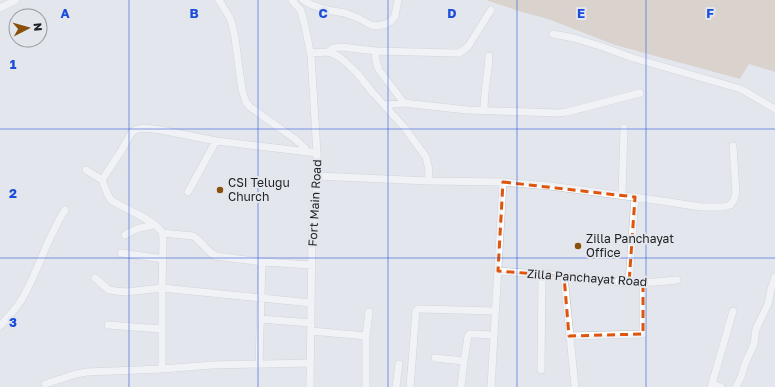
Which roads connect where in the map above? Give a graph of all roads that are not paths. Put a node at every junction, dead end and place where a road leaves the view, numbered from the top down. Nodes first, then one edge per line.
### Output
1 (16, 0) edge
2 (219, 0) edge
3 (398, 0) edge
4 (298, 1) edge
5 (0, 8) edge
6 (491, 10) dead end
7 (553, 34) dead end
8 (376, 51) junction
9 (328, 52) junction
10 (310, 53) junction
11 (490, 56) dead end
12 (640, 93) dead end
13 (404, 103) junction
14 (385, 105) junction
15 (484, 110) junction
16 (775, 110) edge
17 (624, 128) dead end
18 (216, 141) junction
19 (733, 146) dead end
20 (307, 152) junction
21 (318, 153) junction
22 (86, 170) dead end
23 (318, 176) junction
24 (102, 180) junction
25 (428, 181) junction
26 (503, 182) junction
27 (188, 192) dead end
28 (622, 196) junction
29 (635, 197) junction
30 (65, 210) dead end
31 (154, 224) junction
32 (162, 233) junction
33 (125, 235) dead end
34 (121, 253) dead end
35 (162, 259) junction
36 (262, 262) junction
37 (312, 266) junction
38 (498, 271) junction
39 (542, 274) junction
40 (564, 276) junction
41 (775, 277) edge
42 (95, 278) dead end
43 (677, 280) dead end
44 (629, 283) junction
45 (643, 283) junction
46 (162, 288) junction
47 (772, 294) edge
48 (261, 298) junction
49 (311, 303) junction
50 (495, 311) junction
51 (733, 311) dead end
52 (368, 312) dead end
53 (260, 319) junction
54 (108, 325) dead end
55 (0, 326) edge
56 (311, 327) junction
57 (161, 328) junction
58 (494, 335) junction
59 (366, 336) junction
60 (569, 336) junction
61 (435, 358) dead end
62 (464, 361) junction
63 (310, 363) junction
64 (259, 364) junction
65 (398, 364) dead end
66 (162, 369) junction
67 (541, 370) dead end
68 (45, 384) dead end
69 (712, 386) edge
70 (310, 387) edge
71 (366, 387) edge
72 (396, 387) edge
73 (410, 387) edge
74 (462, 387) edge
75 (491, 387) edge
76 (575, 387) edge
77 (721, 387) edge
78 (736, 387) edge

1 - 5 street
2 - 20 street
3 - 4 street
4 - 10 street, Fort Main Road
6 - 8 street
7 - 16 street
8 - 9 street
8 - 13 street
9 - 10 street
9 - 14 street
10 - 21 street, Fort Main Road
11 - 15 street
12 - 15 street
13 - 14 street
13 - 15 street
14 - 25 street
17 - 28 street
18 - 20 street
18 - 24 street
18 - 27 street
19 - 29 street
20 - 21 street
21 - 23 street, Fort Main Road
22 - 24 street
23 - 25 street
23 - 37 street, Fort Main Road
24 - 31 street
25 - 26 street
26 - 28 street
26 - 38 street
28 - 29 street
29 - 44 street
30 - 55 street
31 - 32 street
31 - 33 street
32 - 35 street
32 - 36 street
34 - 35 street
35 - 46 street
36 - 37 street
36 - 48 street
37 - 49 street, Fort Main Road
38 - 39 street, Zilla Panchayat Road
38 - 50 street
39 - 40 street, Zilla Panchayat Road
39 - 67 street
40 - 44 street, Zilla Panchayat Road
40 - 60 street
41 - 47 street
42 - 46 street
43 - 45 street, Zilla Panchayat Road
44 - 45 street, Zilla Panchayat Road
45 - 60 street
46 - 48 street
46 - 57 street
47 - 78 street
48 - 49 street
48 - 53 street
49 - 56 street, Fort Main Road
50 - 58 street
50 - 73 street
51 - 69 street
52 - 59 street
53 - 56 street
53 - 64 street
54 - 57 street
56 - 59 street
56 - 63 street, Fort Main Road
57 - 66 street
58 - 62 street
58 - 75 street
59 - 71 street
60 - 76 street
61 - 62 street
62 - 74 street
63 - 64 street
63 - 70 street, Fort Main Road
64 - 66 street
65 - 72 street
66 - 68 street
69 - 77 street

